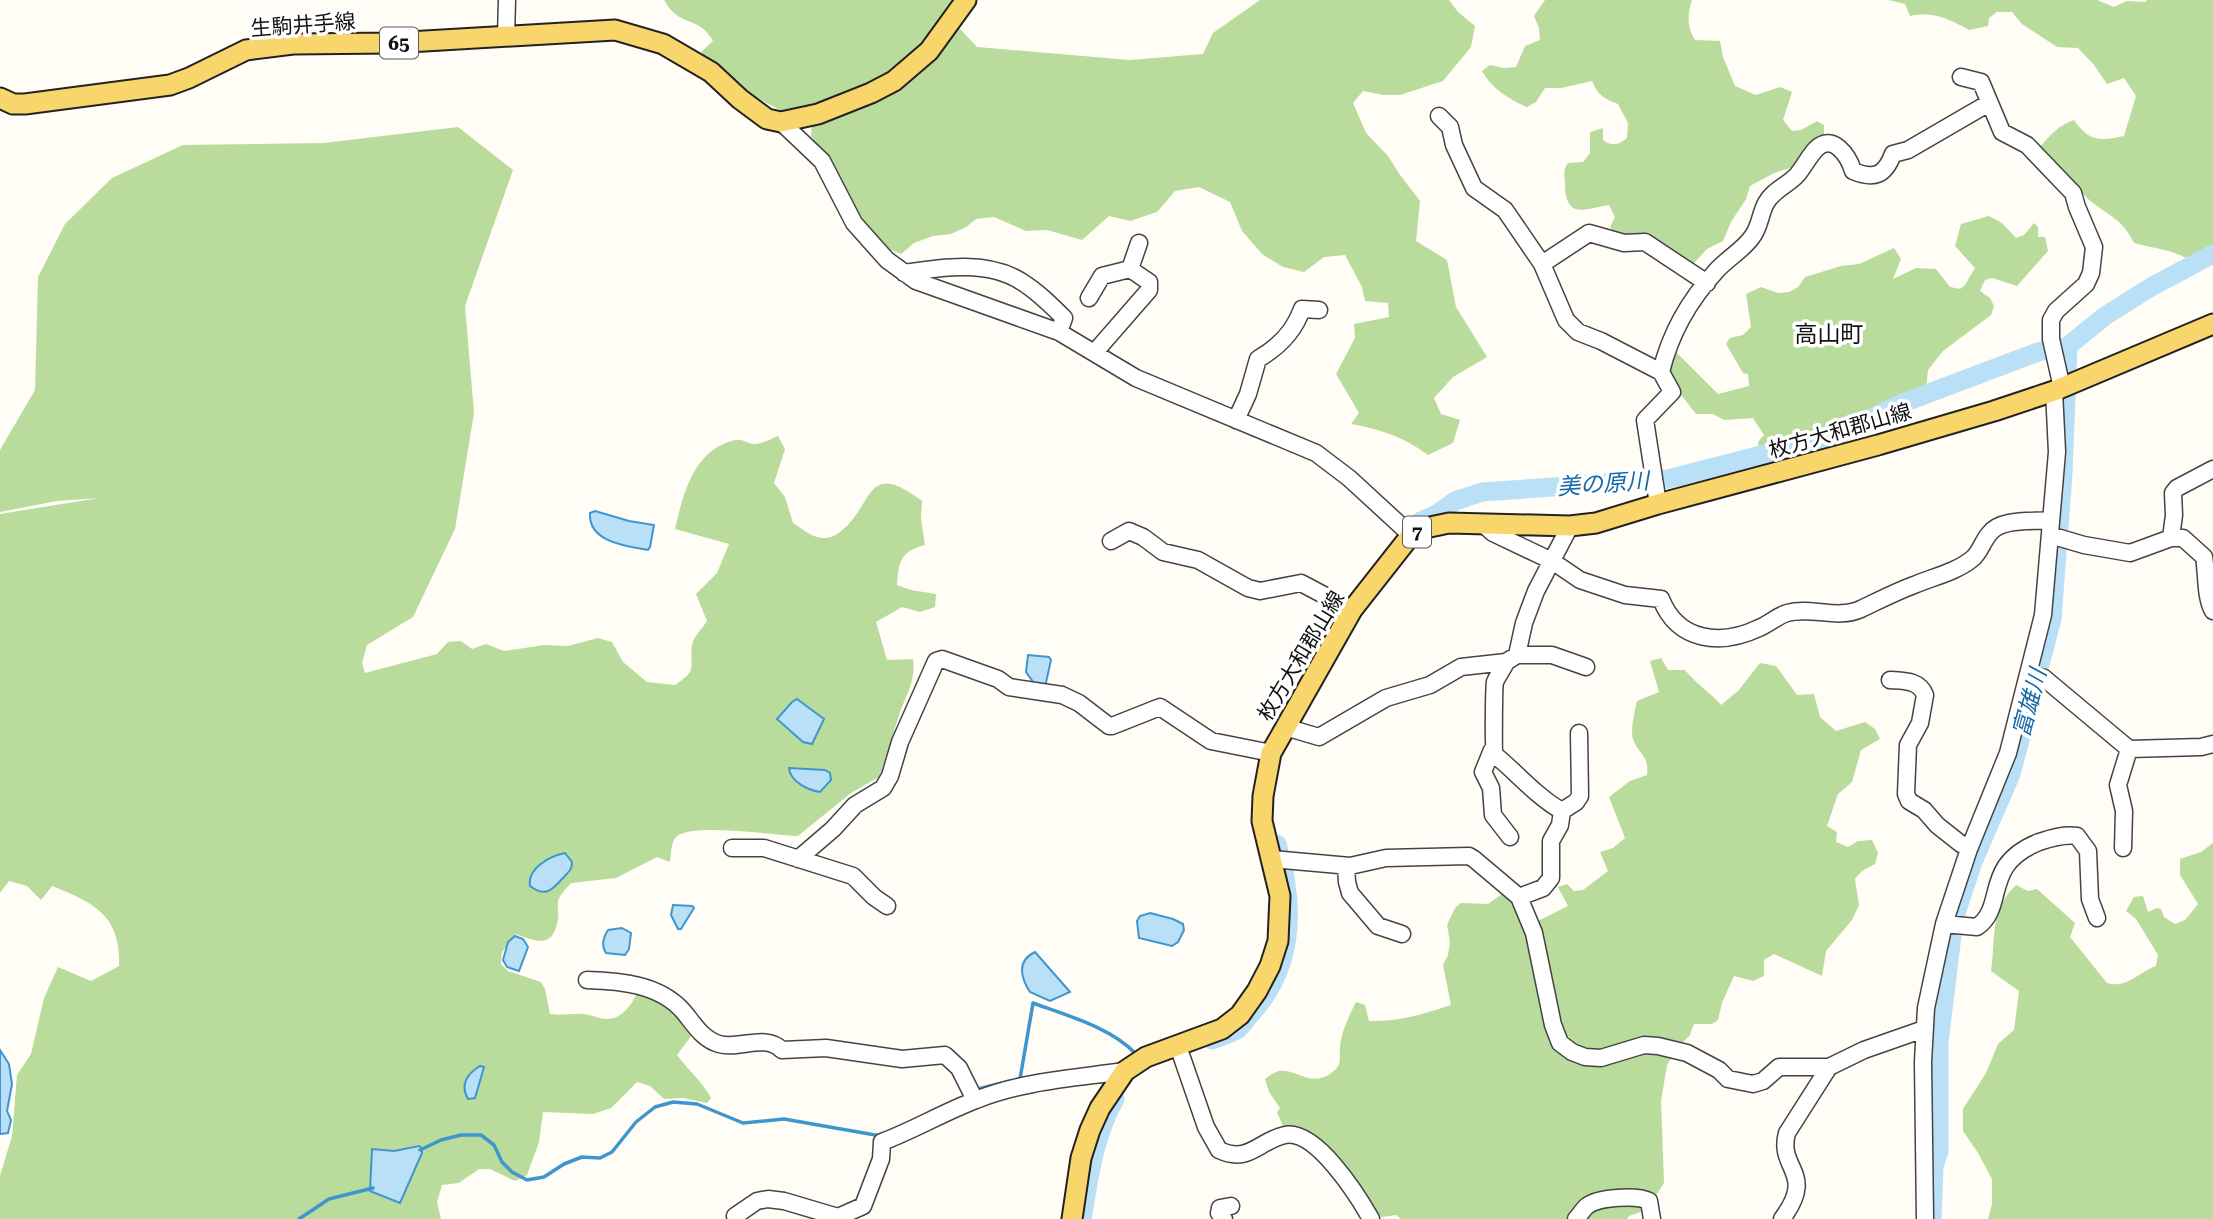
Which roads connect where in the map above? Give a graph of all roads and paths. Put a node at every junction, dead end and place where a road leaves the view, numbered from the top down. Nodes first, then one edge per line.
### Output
1 (507, 0) edge
2 (967, 0) edge
3 (506, 37) junction
4 (1961, 77) dead end
5 (0, 97) edge
6 (1989, 103) junction
7 (1439, 116) dead end
8 (782, 122) junction
9 (1139, 243) dead end
10 (1542, 264) junction
11 (1130, 269) junction
12 (904, 273) junction
13 (1707, 283) junction
14 (1089, 298) dead end
15 (1319, 310) dead end
16 (2212, 326) edge
17 (1059, 332) junction
18 (1095, 352) junction
19 (1661, 372) junction
20 (2058, 389) junction
21 (1236, 420) junction
22 (2213, 469) edge
23 (1657, 497) junction
24 (1482, 523) junction
25 (1570, 526) junction
26 (2050, 527) junction
27 (1407, 531) junction
28 (2171, 538) junction
29 (1111, 541) dead end
30 (1552, 561) junction
31 (1352, 610) junction
32 (2213, 611) edge
33 (1511, 659) junction
34 (1586, 667) dead end
35 (2029, 674) junction
36 (1890, 680) dead end
37 (1285, 727) junction
38 (1579, 733) dead end
39 (2213, 744) edge
40 (2129, 748) junction
41 (1492, 750) junction
42 (1271, 753) junction
43 (1562, 811) junction
44 (1510, 837) dead end
45 (1970, 847) junction
46 (732, 848) dead end
47 (2123, 848) dead end
48 (798, 859) junction
49 (1272, 859) junction
50 (1346, 866) junction
51 (1519, 897) junction
52 (887, 906) dead end
53 (2097, 918) dead end
54 (1944, 924) junction
55 (1402, 934) dead end
56 (587, 980) dead end
57 (1924, 1029) junction
58 (1178, 1046) junction
59 (1829, 1067) junction
60 (1125, 1071) junction
61 (975, 1100) junction
62 (735, 1216) dead end
63 (1072, 1219) edge
64 (1371, 1219) edge
65 (1576, 1219) edge
66 (1652, 1219) edge
67 (1782, 1219) edge
68 (1925, 1219) edge

1 - 3 street
2 - 8 main road
3 - 5 main road, 生駒井手線 / 65
3 - 8 main road, 生駒井手線 / 65
4 - 6 street
6 - 13 street
6 - 20 street
7 - 10 street
8 - 12 street
9 - 11 street
10 - 13 street
10 - 19 street
11 - 14 street
11 - 18 street
12 - 17 street
12 - 17 street
13 - 19 street
15 - 21 street
16 - 20 main road, 枚方大和郡山線 / 7
17 - 18 street
18 - 21 street
19 - 23 street
20 - 23 main road, 枚方大和郡山線 / 7
20 - 26 street
21 - 27 street
22 - 28 street
23 - 25 main road, 枚方大和郡山線 / 7
24 - 25 main road, 枚方大和郡山線 / 7
24 - 27 main road, 枚方大和郡山線 / 7
24 - 30 street
25 - 30 street
26 - 28 street
26 - 30 street
26 - 35 street
27 - 31 main road, 枚方大和郡山線 / 7
28 - 32 street
29 - 31 street
30 - 33 street
31 - 37 main road, 枚方大和郡山線 / 7
33 - 34 street
33 - 37 street
33 - 41 street
35 - 40 street
35 - 45 street
36 - 45 street
37 - 42 main road, 枚方大和郡山線 / 7
38 - 43 street
39 - 40 street
40 - 47 street
41 - 43 street
41 - 44 street
42 - 48 street
42 - 49 main road, 枚方大和郡山線 / 7
43 - 51 street
45 - 54 street
46 - 48 street
48 - 52 street
49 - 50 street
49 - 58 main road, 枚方大和郡山線 / 7
50 - 51 street
50 - 55 street
51 - 59 street
53 - 54 street
54 - 57 street
56 - 61 street
57 - 59 street
57 - 68 street
58 - 60 main road, 枚方大和郡山線 / 7
58 - 64 street
59 - 67 street
60 - 61 street
60 - 63 main road, 枚方大和郡山線 / 7
61 - 62 street
65 - 66 street

